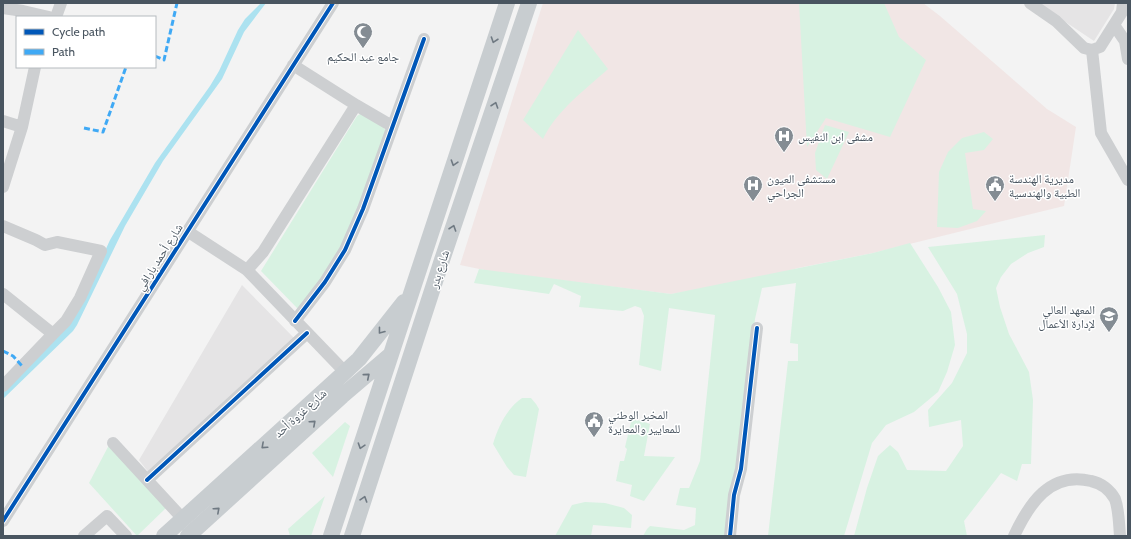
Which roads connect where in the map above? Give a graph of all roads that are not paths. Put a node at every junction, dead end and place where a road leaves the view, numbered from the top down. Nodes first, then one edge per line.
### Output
1 (61, 3) edge
2 (332, 3) edge
3 (507, 3) edge
4 (530, 3) edge
5 (1030, 3) edge
6 (1123, 3) edge
7 (3, 8) edge
8 (45, 16) edge
9 (56, 16) edge
10 (1114, 25) junction
11 (424, 39) dead end
12 (1092, 50) junction
13 (1128, 59) edge
14 (293, 65) junction
15 (35, 68) edge
16 (356, 105) junction
17 (3, 121) edge
18 (392, 126) junction
19 (22, 127) junction
20 (1128, 180) edge
21 (3, 187) edge
22 (3, 226) edge
23 (188, 231) junction
24 (247, 270) junction
25 (417, 275) junction
26 (3, 294) edge
27 (295, 321) junction
28 (757, 328) dead end
29 (419, 332) junction
30 (307, 333) junction
31 (53, 334) junction
32 (391, 355) junction
33 (358, 359) junction
34 (407, 367) junction
35 (345, 372) junction
36 (3, 386) edge
37 (342, 396) junction
38 (373, 409) junction
39 (113, 443) dead end
40 (147, 480) junction
41 (183, 519) junction
42 (3, 521) edge
43 (84, 536) edge
44 (126, 536) edge
45 (164, 536) edge
46 (188, 536) edge
47 (331, 536) edge
48 (352, 536) edge
49 (730, 536) edge
50 (1014, 536) edge
51 (1120, 536) edge

1 - 9 street
2 - 14 street, شارع أحمد بارافي
3 -> 25 main road, شارع بدر
29 -> 4 main road, شارع بدر
5 - 12 street
6 - 10 street
7 - 8 street
10 - 12 street
10 - 13 street
11 - 18 street
12 - 20 street
14 - 16 street
14 - 23 street, شارع أحمد بارافي
15 - 19 street
16 - 18 street
16 - 24 street
17 - 19 street
18 - 27 street
19 - 21 street
22 - 31 street
23 - 24 street
23 - 42 street, شارع أحمد بارافي
24 - 27 street
25 - 32 main road, شارع بدر
25 -> 33 main road, شارع غزوة أحد
26 - 31 street
27 - 30 street
28 - 49 street
29 - 32 main road, شارع غزوة أحد
29 - 34 main road, شارع بدر
30 - 35 street
30 - 40 street
31 - 36 street
32 - 33 main road
32 - 34 main road
37 -> 32 main road, شارع غزوة أحد
32 - 38 main road, شارع بدر
33 - 35 main road, شارع غزوة أحد
48 -> 34 main road, شارع بدر
35 -> 41 main road, شارع غزوة أحد
37 - 38 main road
46 -> 37 main road, شارع غزوة أحد
38 -> 47 main road, شارع بدر
39 - 40 street
40 - 41 street
41 - 45 main road, شارع غزوة أحد
43 - 44 street
50 - 51 street

